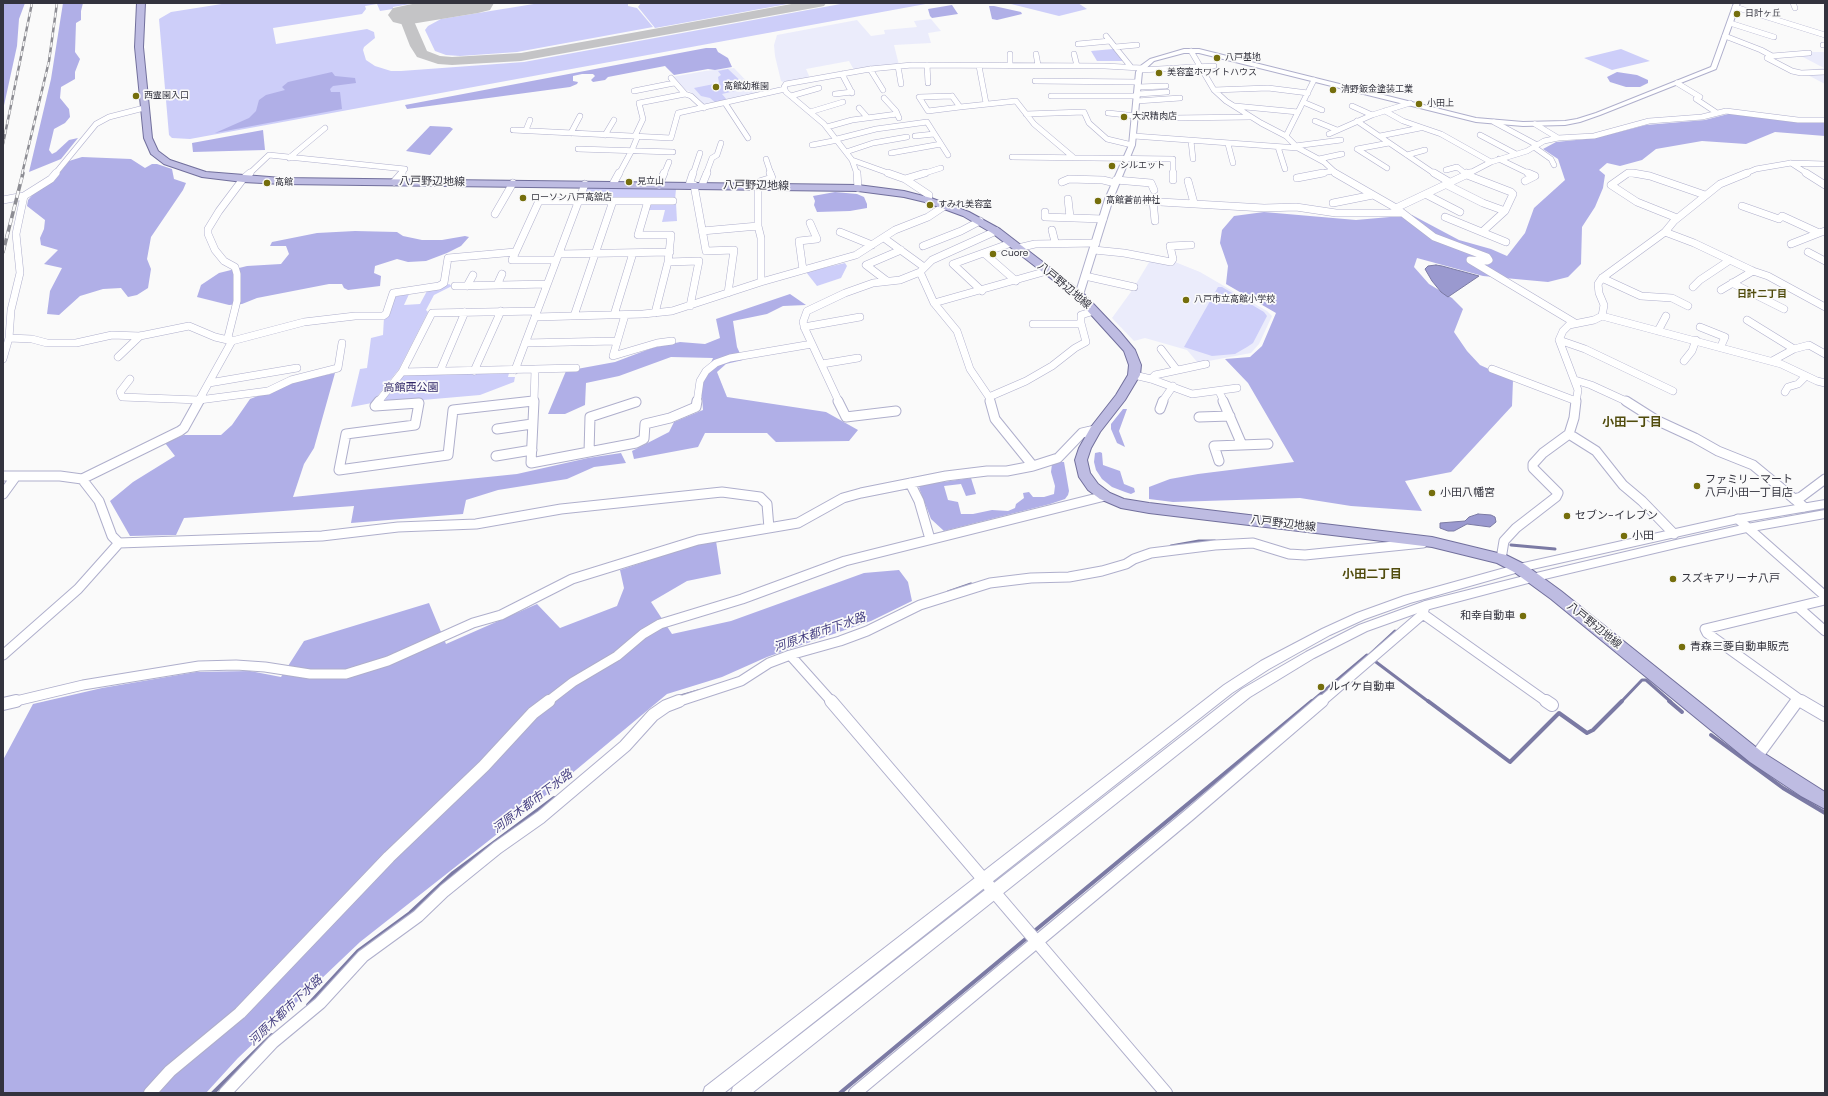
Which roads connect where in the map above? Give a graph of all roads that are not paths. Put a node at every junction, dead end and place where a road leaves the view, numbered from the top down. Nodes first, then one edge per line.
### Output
1 (141, 3) edge
2 (1793, 3) edge
3 (1736, 5) edge
4 (1795, 8) dead end
5 (1730, 23) junction
6 (1825, 35) edge
7 (1106, 36) dead end
8 (1725, 36) junction
9 (1774, 38) dead end
10 (1110, 41) junction
11 (1078, 44) dead end
12 (1138, 45) dead end
13 (1115, 47) junction
14 (1191, 51) junction
15 (1809, 53) dead end
16 (1010, 54) dead end
17 (1036, 54) dead end
18 (1074, 54) dead end
19 (1772, 56) junction
20 (927, 65) junction
21 (1038, 65) junction
22 (898, 66) junction
23 (979, 66) junction
24 (1010, 66) junction
25 (1077, 66) junction
26 (1131, 66) junction
27 (1214, 66) dead end
28 (1199, 67) junction
29 (870, 69) junction
30 (1141, 69) junction
31 (1825, 72) edge
32 (842, 74) junction
33 (670, 78) dead end
34 (1314, 80) junction
35 (1035, 81) dead end
36 (674, 83) junction
37 (928, 83) dead end
38 (1677, 83) junction
39 (901, 84) dead end
40 (1166, 86) dead end
41 (819, 88) dead end
42 (784, 89) junction
43 (883, 90) dead end
44 (1214, 90) junction
45 (1138, 92) junction
46 (1167, 92) dead end
47 (1308, 92) junction
48 (685, 94) junction
49 (835, 94) dead end
50 (791, 96) junction
51 (1051, 96) dead end
52 (884, 98) dead end
53 (1180, 98) dead end
54 (843, 102) dead end
55 (1303, 102) junction
56 (639, 103) junction
57 (725, 103) junction
58 (986, 103) junction
59 (1410, 103) junction
60 (1233, 106) junction
61 (1352, 106) dead end
62 (960, 107) junction
63 (144, 108) junction
64 (704, 108) junction
65 (859, 108) dead end
66 (1322, 110) dead end
67 (928, 111) junction
68 (1385, 111) junction
69 (810, 112) junction
70 (1298, 112) junction
71 (1108, 113) dead end
72 (1717, 113) junction
73 (897, 114) junction
74 (1026, 114) junction
75 (1372, 115) junction
76 (580, 116) dead end
77 (1136, 116) junction
78 (867, 117) junction
79 (933, 117) dead end
80 (1251, 117) junction
81 (530, 120) dead end
82 (614, 120) dead end
83 (1825, 120) edge
84 (1357, 121) junction
85 (1315, 122) dead end
86 (1494, 122) junction
87 (1535, 124) junction
88 (902, 125) junction
89 (827, 127) junction
90 (325, 128) dead end
91 (1422, 128) junction
92 (513, 130) dead end
93 (526, 130) junction
94 (1338, 130) junction
95 (571, 133) junction
96 (934, 134) junction
97 (1329, 134) dead end
98 (605, 135) junction
99 (1480, 135) dead end
100 (914, 136) dead end
101 (1134, 136) junction
102 (1286, 136) junction
103 (1380, 136) junction
104 (636, 137) junction
105 (907, 137) dead end
106 (748, 138) dead end
107 (1558, 138) junction
108 (837, 140) junction
109 (1341, 140) dead end
110 (1191, 141) junction
111 (721, 143) dead end
112 (1389, 143) junction
113 (941, 144) junction
114 (1228, 144) junction
115 (812, 145) dead end
116 (1132, 145) junction
117 (1535, 146) junction
118 (1278, 147) junction
119 (1297, 147) junction
120 (578, 149) dead end
121 (632, 150) junction
122 (1425, 150) dead end
123 (673, 152) dead end
124 (846, 152) junction
125 (700, 153) dead end
126 (891, 153) dead end
127 (1342, 154) dead end
128 (1516, 154) junction
129 (948, 155) dead end
130 (1407, 155) junction
131 (1012, 157) dead end
132 (1073, 157) junction
133 (1126, 157) junction
134 (289, 158) junction
135 (766, 159) dead end
136 (1193, 159) dead end
137 (1319, 159) junction
138 (852, 160) junction
139 (1499, 160) junction
140 (669, 162) dead end
141 (1491, 162) junction
142 (1233, 163) dead end
143 (1791, 164) junction
144 (1825, 164) edge
145 (1554, 165) dead end
146 (941, 168) dead end
147 (1386, 168) dead end
148 (1285, 169) dead end
149 (1446, 170) dead end
150 (1332, 171) junction
151 (1467, 175) junction
152 (1297, 178) dead end
153 (243, 179) junction
154 (905, 179) junction
155 (1173, 180) dead end
156 (1116, 181) junction
157 (1188, 181) dead end
158 (1525, 181) dead end
159 (394, 182) junction
160 (1062, 182) dead end
161 (513, 183) junction
162 (585, 184) junction
163 (613, 184) junction
164 (1449, 184) junction
165 (659, 185) junction
166 (695, 185) junction
167 (1825, 185) edge
168 (758, 186) junction
169 (858, 188) junction
170 (1154, 190) dead end
171 (1373, 195) junction
172 (1427, 195) junction
173 (1705, 195) junction
174 (24, 196) junction
175 (1109, 198) junction
176 (1068, 199) dead end
177 (4, 200) edge
178 (579, 200) junction
179 (928, 200) junction
180 (614, 201) junction
181 (648, 201) junction
182 (673, 201) dead end
183 (1153, 201) junction
184 (1194, 202) junction
185 (1333, 203) dead end
186 (946, 205) junction
187 (1742, 206) dead end
188 (1396, 208) junction
189 (1505, 211) junction
190 (1044, 212) dead end
191 (1460, 212) dead end
192 (1402, 213) junction
193 (495, 214) dead end
194 (1445, 217) dead end
195 (1070, 218) junction
196 (1103, 218) junction
197 (1677, 218) junction
198 (980, 221) junction
199 (1154, 221) dead end
200 (810, 222) dead end
201 (758, 226) junction
202 (1052, 230) dead end
203 (702, 231) junction
204 (840, 232) dead end
205 (996, 232) junction
206 (1482, 232) junction
207 (1665, 232) junction
208 (1822, 232) edge
209 (884, 238) junction
210 (1055, 242) junction
211 (1506, 242) dead end
212 (1791, 244) dead end
213 (872, 246) junction
214 (923, 246) dead end
215 (1014, 246) junction
216 (1095, 246) junction
217 (1191, 246) dead end
218 (901, 250) junction
219 (515, 252) junction
220 (670, 252) junction
221 (1808, 252) dead end
222 (596, 253) junction
223 (633, 253) junction
224 (984, 253) junction
225 (557, 257) junction
226 (1730, 260) junction
227 (1825, 261) edge
228 (668, 262) junction
229 (803, 270) junction
230 (922, 270) junction
231 (1047, 271) junction
232 (1753, 271) junction
233 (502, 274) dead end
234 (473, 275) dead end
235 (1085, 276) junction
236 (1602, 278) junction
237 (887, 281) junction
238 (1016, 281) junction
239 (761, 282) junction
240 (1732, 283) junction
241 (547, 284) junction
242 (497, 285) junction
243 (455, 286) dead end
244 (467, 286) junction
245 (1134, 287) dead end
246 (1693, 287) dead end
247 (1721, 290) dead end
248 (982, 291) junction
249 (728, 293) junction
250 (1078, 295) junction
251 (934, 303) junction
252 (690, 306) junction
253 (1688, 306) dead end
254 (1825, 307) edge
255 (1784, 309) dead end
256 (501, 311) junction
257 (1094, 311) junction
258 (466, 312) junction
259 (655, 313) junction
260 (536, 314) junction
261 (614, 315) junction
262 (625, 315) junction
263 (574, 316) junction
264 (1602, 316) junction
265 (1666, 316) dead end
266 (860, 317) dead end
267 (1747, 320) dead end
268 (1575, 323) junction
269 (1033, 324) dead end
270 (1081, 324) junction
271 (804, 327) junction
272 (1700, 327) dead end
273 (1658, 331) junction
274 (140, 336) junction
275 (9, 338) junction
276 (232, 340) junction
277 (1559, 340) junction
278 (1696, 340) junction
279 (616, 341) junction
280 (672, 341) dead end
281 (342, 343) dead end
282 (525, 343) junction
283 (812, 344) junction
284 (1721, 346) junction
285 (1161, 349) dead end
286 (1794, 350) junction
287 (1825, 354) edge
288 (118, 357) dead end
289 (858, 358) dead end
290 (3, 359) edge
291 (1684, 361) dead end
292 (1772, 361) junction
293 (822, 364) junction
294 (1206, 364) dead end
295 (298, 368) dead end
296 (576, 368) dead end
297 (535, 369) junction
298 (1492, 369) dead end
299 (514, 370) junction
300 (1177, 370) junction
301 (440, 371) junction
302 (474, 371) junction
303 (402, 372) junction
304 (1134, 375) junction
305 (1806, 376) junction
306 (130, 379) dead end
307 (1152, 379) junction
308 (1575, 380) junction
309 (210, 383) junction
310 (1825, 383) edge
311 (1173, 386) junction
312 (1236, 388) dead end
313 (1219, 390) junction
314 (1673, 391) dead end
315 (1784, 392) dead end
316 (989, 397) junction
317 (199, 400) junction
318 (533, 401) junction
319 (1576, 401) junction
320 (636, 402) dead end
321 (1160, 409) dead end
322 (896, 411) dead end
323 (1230, 416) junction
324 (1198, 417) dead end
325 (532, 424) junction
326 (497, 429) dead end
327 (1096, 430) junction
328 (1569, 434) junction
329 (1268, 444) dead end
330 (1242, 445) junction
331 (532, 450) junction
332 (590, 452) junction
333 (496, 456) dead end
334 (1219, 461) dead end
335 (1032, 466) junction
336 (3, 476) edge
337 (16, 476) junction
338 (82, 479) junction
339 (1825, 479) edge
340 (910, 483) junction
341 (3, 494) edge
342 (1105, 496) junction
343 (1794, 499) junction
344 (1825, 504) edge
345 (1804, 507) junction
346 (1825, 514) edge
347 (1743, 524) junction
348 (769, 528) junction
349 (1674, 534) junction
350 (930, 539) junction
351 (1432, 542) junction
352 (119, 543) junction
353 (1501, 559) junction
354 (1519, 568) junction
355 (1532, 578) junction
356 (1825, 596) edge
357 (1825, 600) edge
358 (1798, 607) junction
359 (1424, 610) junction
360 (1825, 632) edge
361 (3, 655) edge
362 (790, 655) junction
363 (1798, 699) junction
364 (3, 704) edge
365 (1552, 705) dead end
366 (1825, 716) edge
367 (1756, 757) junction
368 (1825, 801) edge
369 (984, 881) junction
370 (994, 892) junction
371 (1036, 942) junction
372 (150, 1093) edge
373 (225, 1093) edge
374 (711, 1093) edge
375 (739, 1093) edge
376 (855, 1093) edge
377 (1166, 1093) edge

1 - 63 main road, 八戸野辺地線
2 - 4 street
3 - 5 street
3 - 6 street
5 - 8 street
5 - 9 street
7 - 10 street
8 - 19 street
8 - 38 street
10 - 11 street
10 - 13 street
12 - 13 street
13 - 26 street
14 - 28 street
14 - 30 street
14 - 34 street
15 - 19 street
16 - 24 street
17 - 21 street
18 - 25 street
19 - 31 street
20 - 22 street
20 - 23 street
20 - 37 street
21 - 24 street
21 - 25 street
22 - 29 street
22 - 39 street
23 - 24 street
23 - 58 street
25 - 26 street
26 - 30 street
27 - 28 street
28 - 30 street
28 - 44 street
29 - 32 street
29 - 43 street
30 - 45 street
32 - 42 street
32 - 49 street
33 - 36 street
34 - 47 street
34 - 59 street
35 - 45 street
36 - 48 street
36 - 56 street
38 - 72 street
38 - 87 street
40 - 45 street
41 - 50 street
42 - 50 street
42 - 57 street
44 - 47 street
44 - 60 street
45 - 46 street
45 - 51 street
45 - 53 street
45 - 77 street
47 - 55 street
48 - 56 street
48 - 64 street
50 - 69 street
52 - 73 street
54 - 69 street
55 - 66 street
55 - 70 street
56 - 104 street
57 - 64 street
57 - 106 street
58 - 62 street
58 - 74 street
59 - 68 street
59 - 86 street
60 - 70 street
60 - 80 street
61 - 75 street
62 - 67 street
62 - 67 street
63 - 153 main road, 八戸野辺地線
63 - 174 street
64 - 104 street
65 - 78 street
67 - 79 street
68 - 75 street
68 - 91 street
69 - 89 street
70 - 102 street
71 - 77 street
72 - 83 street
72 - 107 street
73 - 78 street
73 - 88 street
74 - 116 street
74 - 132 street
75 - 84 street
76 - 95 street
77 - 80 street
77 - 101 street
78 - 89 street
80 - 102 street
81 - 93 street
82 - 98 street
84 - 94 street
84 - 103 street
85 - 94 street
86 - 87 street
86 - 117 street
87 - 107 street
88 - 96 street
88 - 108 street
89 - 108 street
90 - 134 street
91 - 103 street
91 - 141 street
92 - 93 street
93 - 95 street
94 - 97 street
95 - 98 street
96 - 100 street
96 - 113 street
98 - 104 street
99 - 128 street
101 - 110 street
101 - 116 street
102 - 119 street
103 - 112 street
104 - 121 street
105 - 124 street
107 - 117 street
108 - 115 street
108 - 124 street
109 - 119 street
110 - 114 street
110 - 136 street
111 - 166 street
112 - 130 street
112 - 147 street
113 - 126 street
113 - 129 street
114 - 118 street
114 - 142 street
116 - 133 street
117 - 128 street
117 - 145 street
118 - 119 street
118 - 148 street
119 - 137 street
120 - 121 street
121 - 123 street
121 - 163 street
122 - 130 street
124 - 138 street
125 - 166 street
127 - 137 street
128 - 139 street
130 - 164 street
131 - 132 street
132 - 133 street
133 - 155 street
133 - 156 street
134 - 153 street
134 - 159 street
135 - 168 street
137 - 150 street
138 - 154 street
138 - 169 street
139 - 141 street
139 - 158 street
140 - 165 street
141 - 151 street
143 - 144 street
143 - 167 street
143 - 173 street
146 - 154 street
149 - 151 street
150 - 152 street
150 - 171 street
151 - 164 street
151 - 189 street
153 - 159 main road, 八戸野辺地線
153 - 276 street
154 - 179 street
156 - 160 street
156 - 170 street
156 - 175 street
157 - 184 street
159 - 161 main road, 八戸野辺地線
161 - 162 main road, 八戸野辺地線
161 - 193 street
162 - 163 main road, 八戸野辺地線
162 - 178 street
163 - 165 main road, 八戸野辺地線
164 - 172 street
164 - 189 street
165 - 166 main road, 八戸野辺地線
166 - 168 main road, 八戸野辺地線
166 - 203 street
168 - 169 main road, 八戸野辺地線
168 - 201 street
169 - 179 main road, 八戸野辺地線
171 - 185 street
171 - 188 street
172 - 188 street
172 - 191 street
173 - 197 street
173 - 197 street
174 - 177 street
174 - 275 street
175 - 183 street
175 - 196 street
176 - 195 street
178 - 180 street
178 - 219 street
178 - 225 street
179 - 186 main road, 八戸野辺地線
180 - 181 street
180 - 222 street
181 - 182 street
181 - 220 street
183 - 184 street
183 - 199 street
184 - 192 street
186 - 198 main road, 八戸野辺地線
186 - 209 street
187 - 208 street
188 - 192 street
189 - 206 street
190 - 195 street
192 - 268 street
194 - 206 street
195 - 196 street
196 - 216 street
197 - 207 street
198 - 205 main road, 八戸野辺地線
198 - 214 street
200 - 229 street
201 - 203 street
201 - 239 street
202 - 210 street
203 - 249 street
204 - 213 street
205 - 215 main road, 八戸野辺地線
205 - 230 street
206 - 211 street
207 - 226 street
207 - 236 street
208 - 212 street
209 - 213 street
209 - 218 street
210 - 215 street
210 - 216 street
213 - 229 street
215 - 224 street
215 - 231 main road, 八戸野辺地線
216 - 217 street
216 - 235 street
218 - 230 street
218 - 237 street
219 - 225 street
219 - 276 street
220 - 223 street
220 - 228 street
221 - 227 street
222 - 223 street
222 - 225 street
222 - 263 street
223 - 261 street
224 - 238 street
224 - 248 street
225 - 241 street
226 - 232 street
226 - 246 street
228 - 252 street
228 - 259 street
229 - 239 street
230 - 237 street
230 - 251 street
231 - 238 street
231 - 250 main road, 八戸野辺地線
232 - 240 street
232 - 254 street
233 - 242 street
234 - 244 street
235 - 245 street
235 - 250 street
236 - 253 street
236 - 264 street
237 - 271 street
238 - 248 street
239 - 249 street
240 - 247 street
240 - 255 street
241 - 242 street
241 - 260 street
242 - 244 street
243 - 244 street
248 - 251 street
249 - 252 street
250 - 257 main road, 八戸野辺地線
251 - 316 street
252 - 259 street
256 - 258 street
256 - 260 street
256 - 302 street
257 - 270 street
257 - 304 main road, 八戸野辺地線
258 - 301 street
258 - 303 street
259 - 262 street
260 - 263 street
260 - 282 street
261 - 262 street
261 - 263 street
262 - 279 street
264 - 268 street
264 - 273 street
265 - 273 street
266 - 271 street
267 - 286 street
268 - 277 street
269 - 270 street
270 - 316 street
271 - 283 street
272 - 284 street
273 - 278 street
274 - 275 street
274 - 276 street
274 - 288 street
275 - 290 street
276 - 309 street
277 - 308 street
277 - 314 street
278 - 284 street
278 - 291 street
279 - 280 street
279 - 282 street
281 - 317 street
282 - 299 street
283 - 293 street
283 - 332 street
284 - 292 street
285 - 300 street
286 - 287 street
286 - 292 street
289 - 293 street
292 - 305 street
293 - 322 street
294 - 300 street
295 - 309 street
296 - 297 street
297 - 299 street
297 - 318 street
298 - 319 street
299 - 302 street
300 - 307 street
301 - 302 street
301 - 303 street
303 - 318 street
304 - 307 street
304 - 327 main road, 八戸野辺地線
305 - 310 street
305 - 315 street
306 - 317 street
307 - 311 street
308 - 319 street
308 - 343 street
309 - 317 street
311 - 313 street
311 - 321 street
312 - 313 street
313 - 323 street
316 - 335 street
317 - 338 street
318 - 325 street
319 - 328 street
320 - 332 street
323 - 324 street
323 - 330 street
325 - 326 street
325 - 331 street
327 - 335 street
327 - 342 main road, 八戸野辺地線
328 - 349 street
328 - 353 street
329 - 330 street
330 - 334 street
331 - 332 street
331 - 333 street
335 - 340 street
336 - 337 street
337 - 338 street
337 - 341 street
338 - 352 street
339 - 343 street
340 - 348 street
340 - 350 street
342 - 350 street
342 - 351 main road, 八戸野辺地線
343 - 345 street
344 - 345 street
345 - 347 street
346 - 347 street
347 - 349 street
347 - 355 street
347 - 356 street
348 - 352 street
348 - 364 street
349 - 354 street
350 - 372 street
351 - 353 main road, 八戸野辺地線
351 - 362 street
352 - 361 street
353 - 354 main road, 八戸野辺地線
354 - 355 main road, 八戸野辺地線
354 - 369 street
355 - 359 street
355 - 367 main road, 八戸野辺地線
357 - 358 street
358 - 360 street
358 - 363 street
359 - 365 street
359 - 370 street
359 - 371 street
362 - 369 street
362 - 373 street
363 - 366 street
363 - 367 street
367 - 368 main road, 八戸野辺地線
369 - 370 street
369 - 374 street
370 - 371 street
370 - 375 street
371 - 376 street
371 - 377 street

